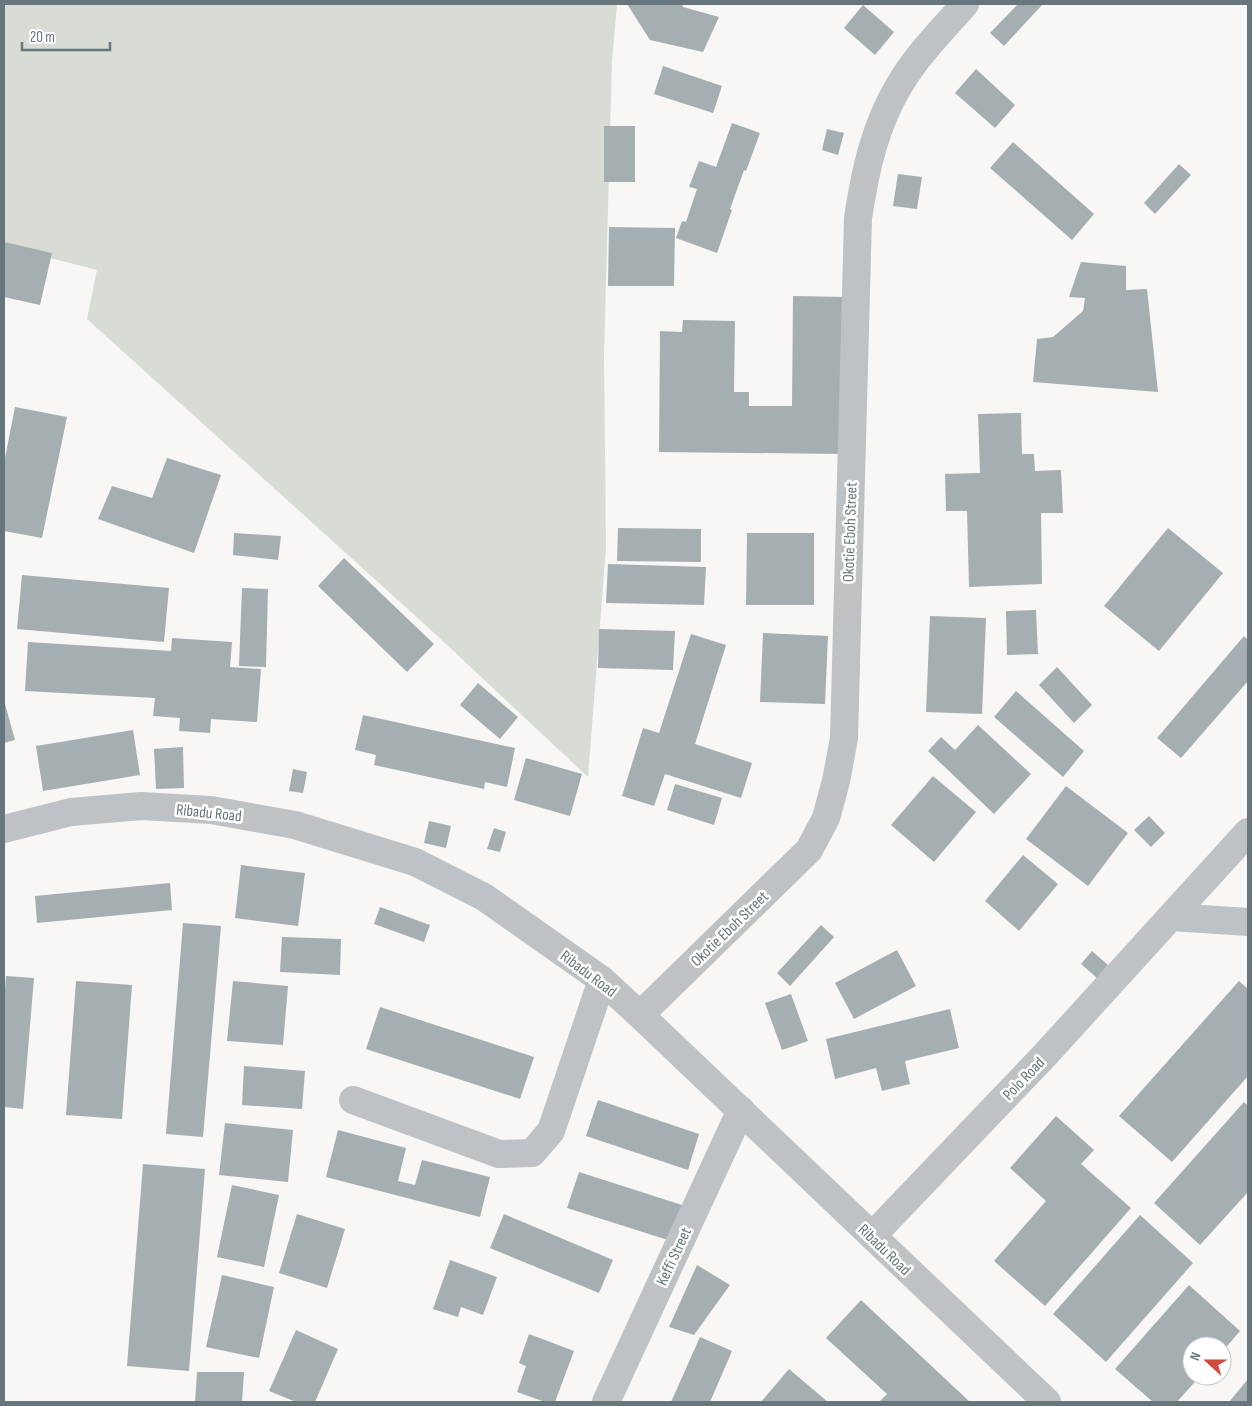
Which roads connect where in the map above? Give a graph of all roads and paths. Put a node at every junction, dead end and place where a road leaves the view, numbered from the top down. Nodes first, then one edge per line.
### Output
1 (965, 4) edge
2 (4, 829) edge
3 (1248, 832) edge
4 (1171, 917) junction
5 (1248, 922) edge
6 (602, 980) junction
7 (640, 1015) junction
8 (353, 1100) dead end
9 (741, 1110) junction
10 (872, 1236) junction
11 (606, 1402) edge
12 (1047, 1402) edge

1 - 7 street, Okotie Eboh Street
2 - 6 street, Ribadu Road
3 - 4 street, Polo Road
4 - 5 street
4 - 10 street, Polo Road
6 - 7 street, Ribadu Road
6 - 8 street
7 - 9 street, Ribadu Road
9 - 10 street, Ribadu Road
9 - 11 street, Keffi Street
10 - 12 street, Ribadu Road

